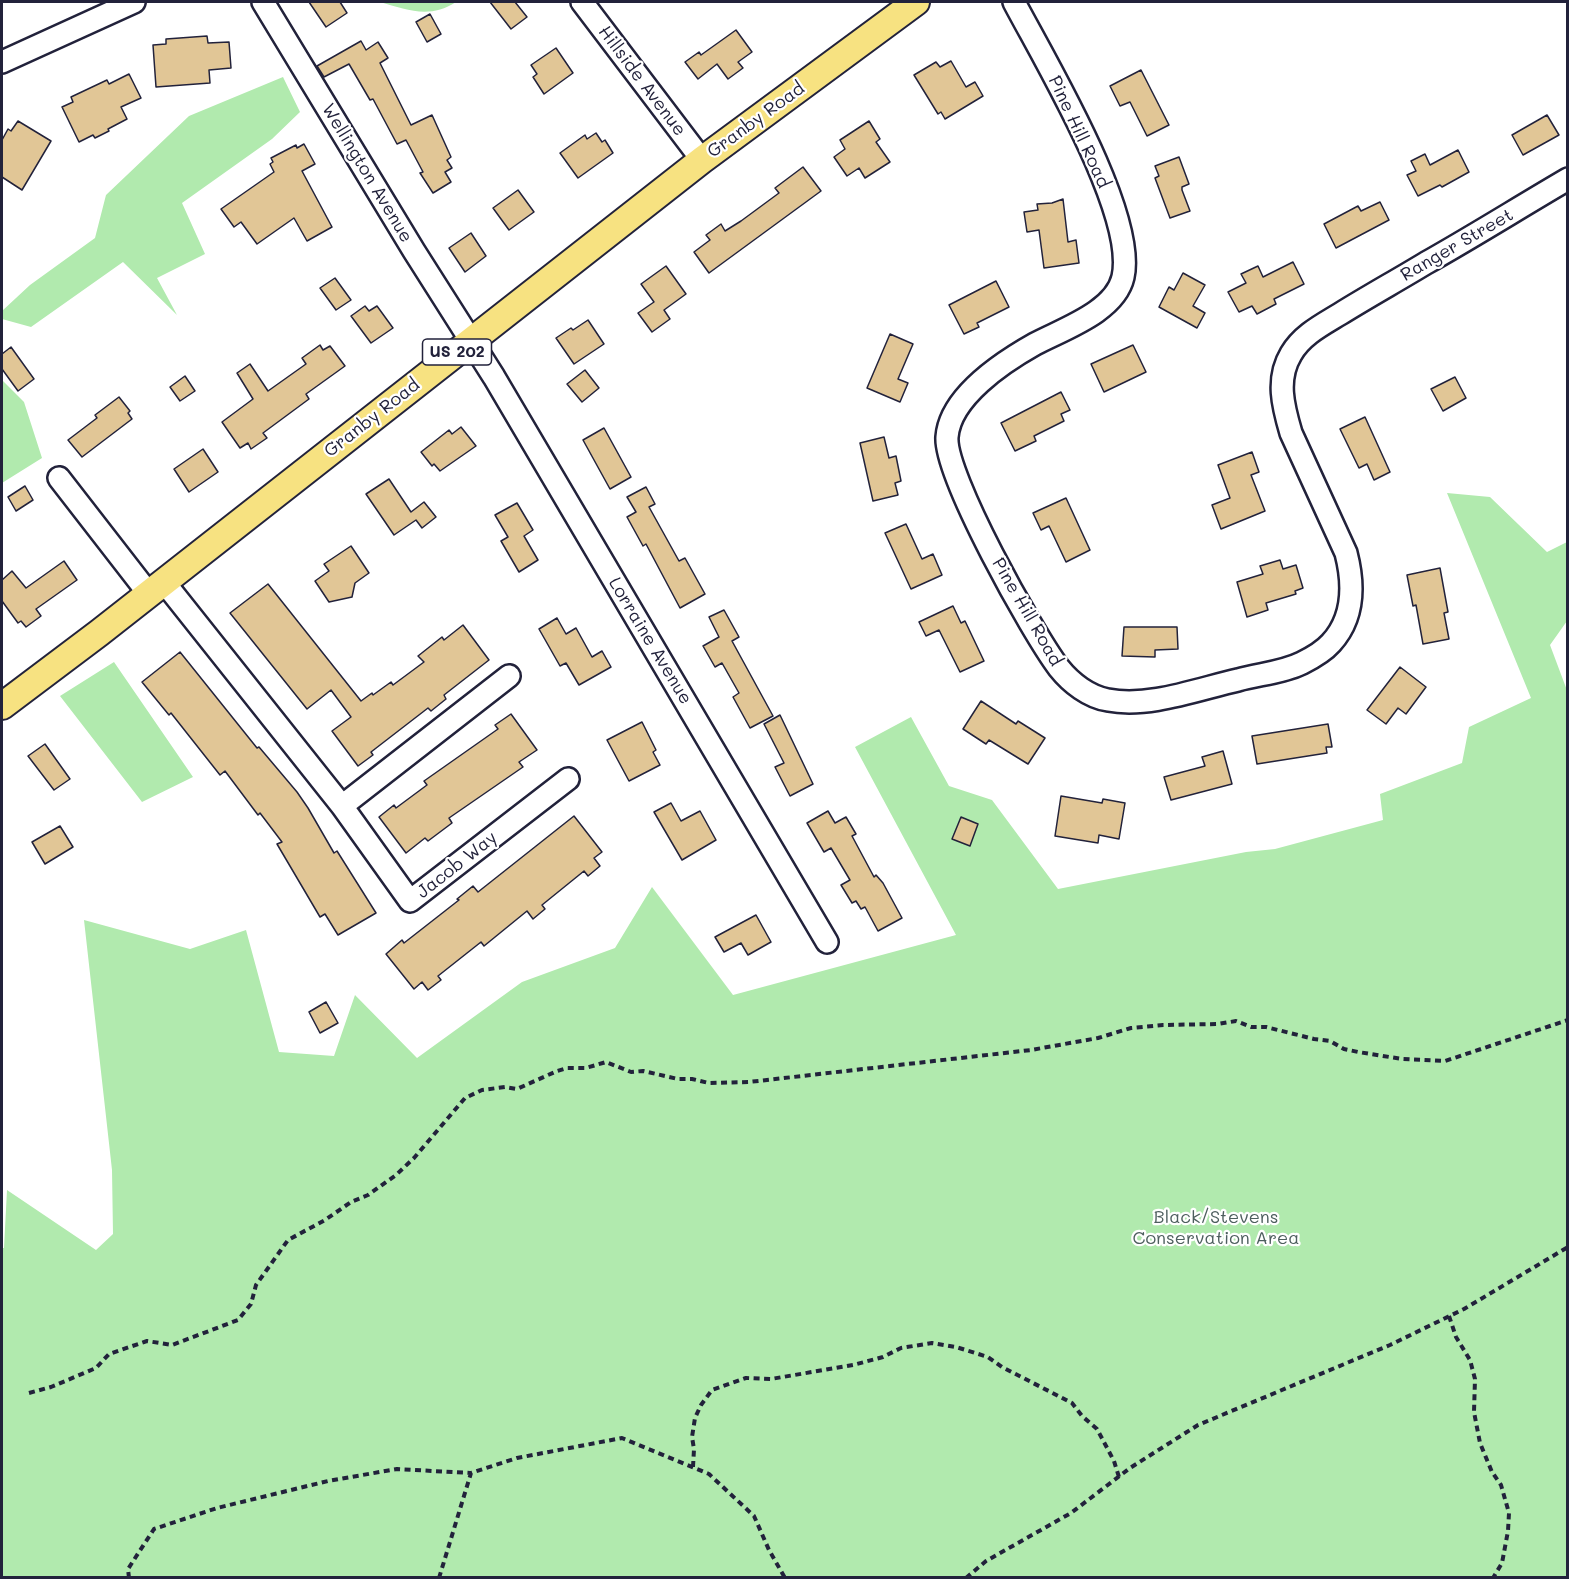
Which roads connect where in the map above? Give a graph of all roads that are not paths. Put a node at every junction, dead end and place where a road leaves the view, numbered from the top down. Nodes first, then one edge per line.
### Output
1 (134, 2) edge
2 (582, 2) edge
3 (916, 2) edge
4 (1014, 2) edge
5 (264, 3) edge
6 (2, 62) edge
7 (702, 160) junction
8 (1568, 179) edge
9 (1346, 310) joint
10 (471, 341) junction
11 (59, 478) dead end
12 (157, 588) junction
13 (509, 676) dead end
14 (2, 706) edge
15 (568, 779) dead end
16 (342, 806) junction
17 (827, 942) dead end

1 - 6 street
2 - 7 street, Hillside Avenue
3 - 7 main road, Granby Road / US 202
4 - 9 street, Pine Hill Road
5 - 10 street, Wellington Avenue
7 - 10 main road, Granby Road / US 202
8 - 9 street, Ranger Street
10 - 12 main road, Granby Road / US 202
10 - 17 street, Lorraine Avenue
11 - 12 street, Jacob Way
12 - 14 main road, Granby Road / US 202
12 - 16 street, Jacob Way
13 - 16 street
15 - 16 street, Jacob Way

